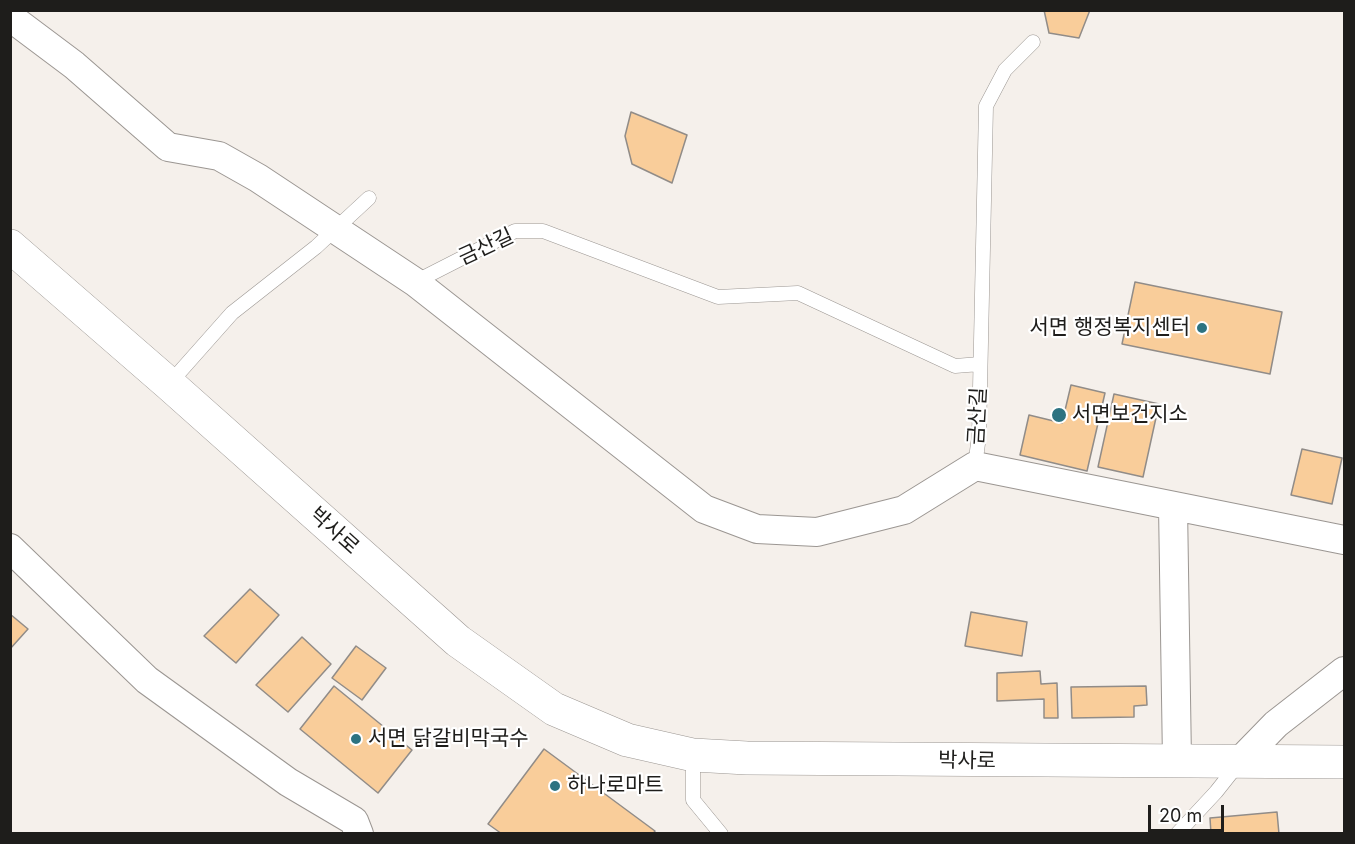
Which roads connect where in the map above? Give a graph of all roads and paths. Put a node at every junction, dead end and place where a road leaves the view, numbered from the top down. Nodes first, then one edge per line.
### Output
1 (10, 17) edge
2 (1033, 42) dead end
3 (369, 198) dead end
4 (334, 229) junction
5 (10, 246) edge
6 (415, 282) junction
7 (980, 364) junction
8 (169, 384) junction
9 (975, 466) junction
10 (1173, 506) junction
11 (1344, 540) edge
12 (10, 548) edge
13 (1344, 671) edge
14 (693, 755) junction
15 (1177, 761) junction
16 (1240, 761) junction
17 (1344, 762) edge
18 (359, 834) edge
19 (721, 834) edge
20 (1177, 834) edge

1 - 4 street
2 - 7 lane, 금산길
3 - 4 lane
4 - 6 street
4 - 8 lane
5 - 8 main road, 박사로
6 - 7 lane, 금산길
6 - 9 street
7 - 9 lane, 금산길
8 - 14 main road, 박사로
9 - 10 street, 금산길
10 - 11 street, 금산길
10 - 15 street
12 - 18 street
13 - 16 street
14 - 15 main road, 박사로
14 - 19 lane
15 - 16 main road, 박사로
16 - 17 main road, 박사로
16 - 20 lane

